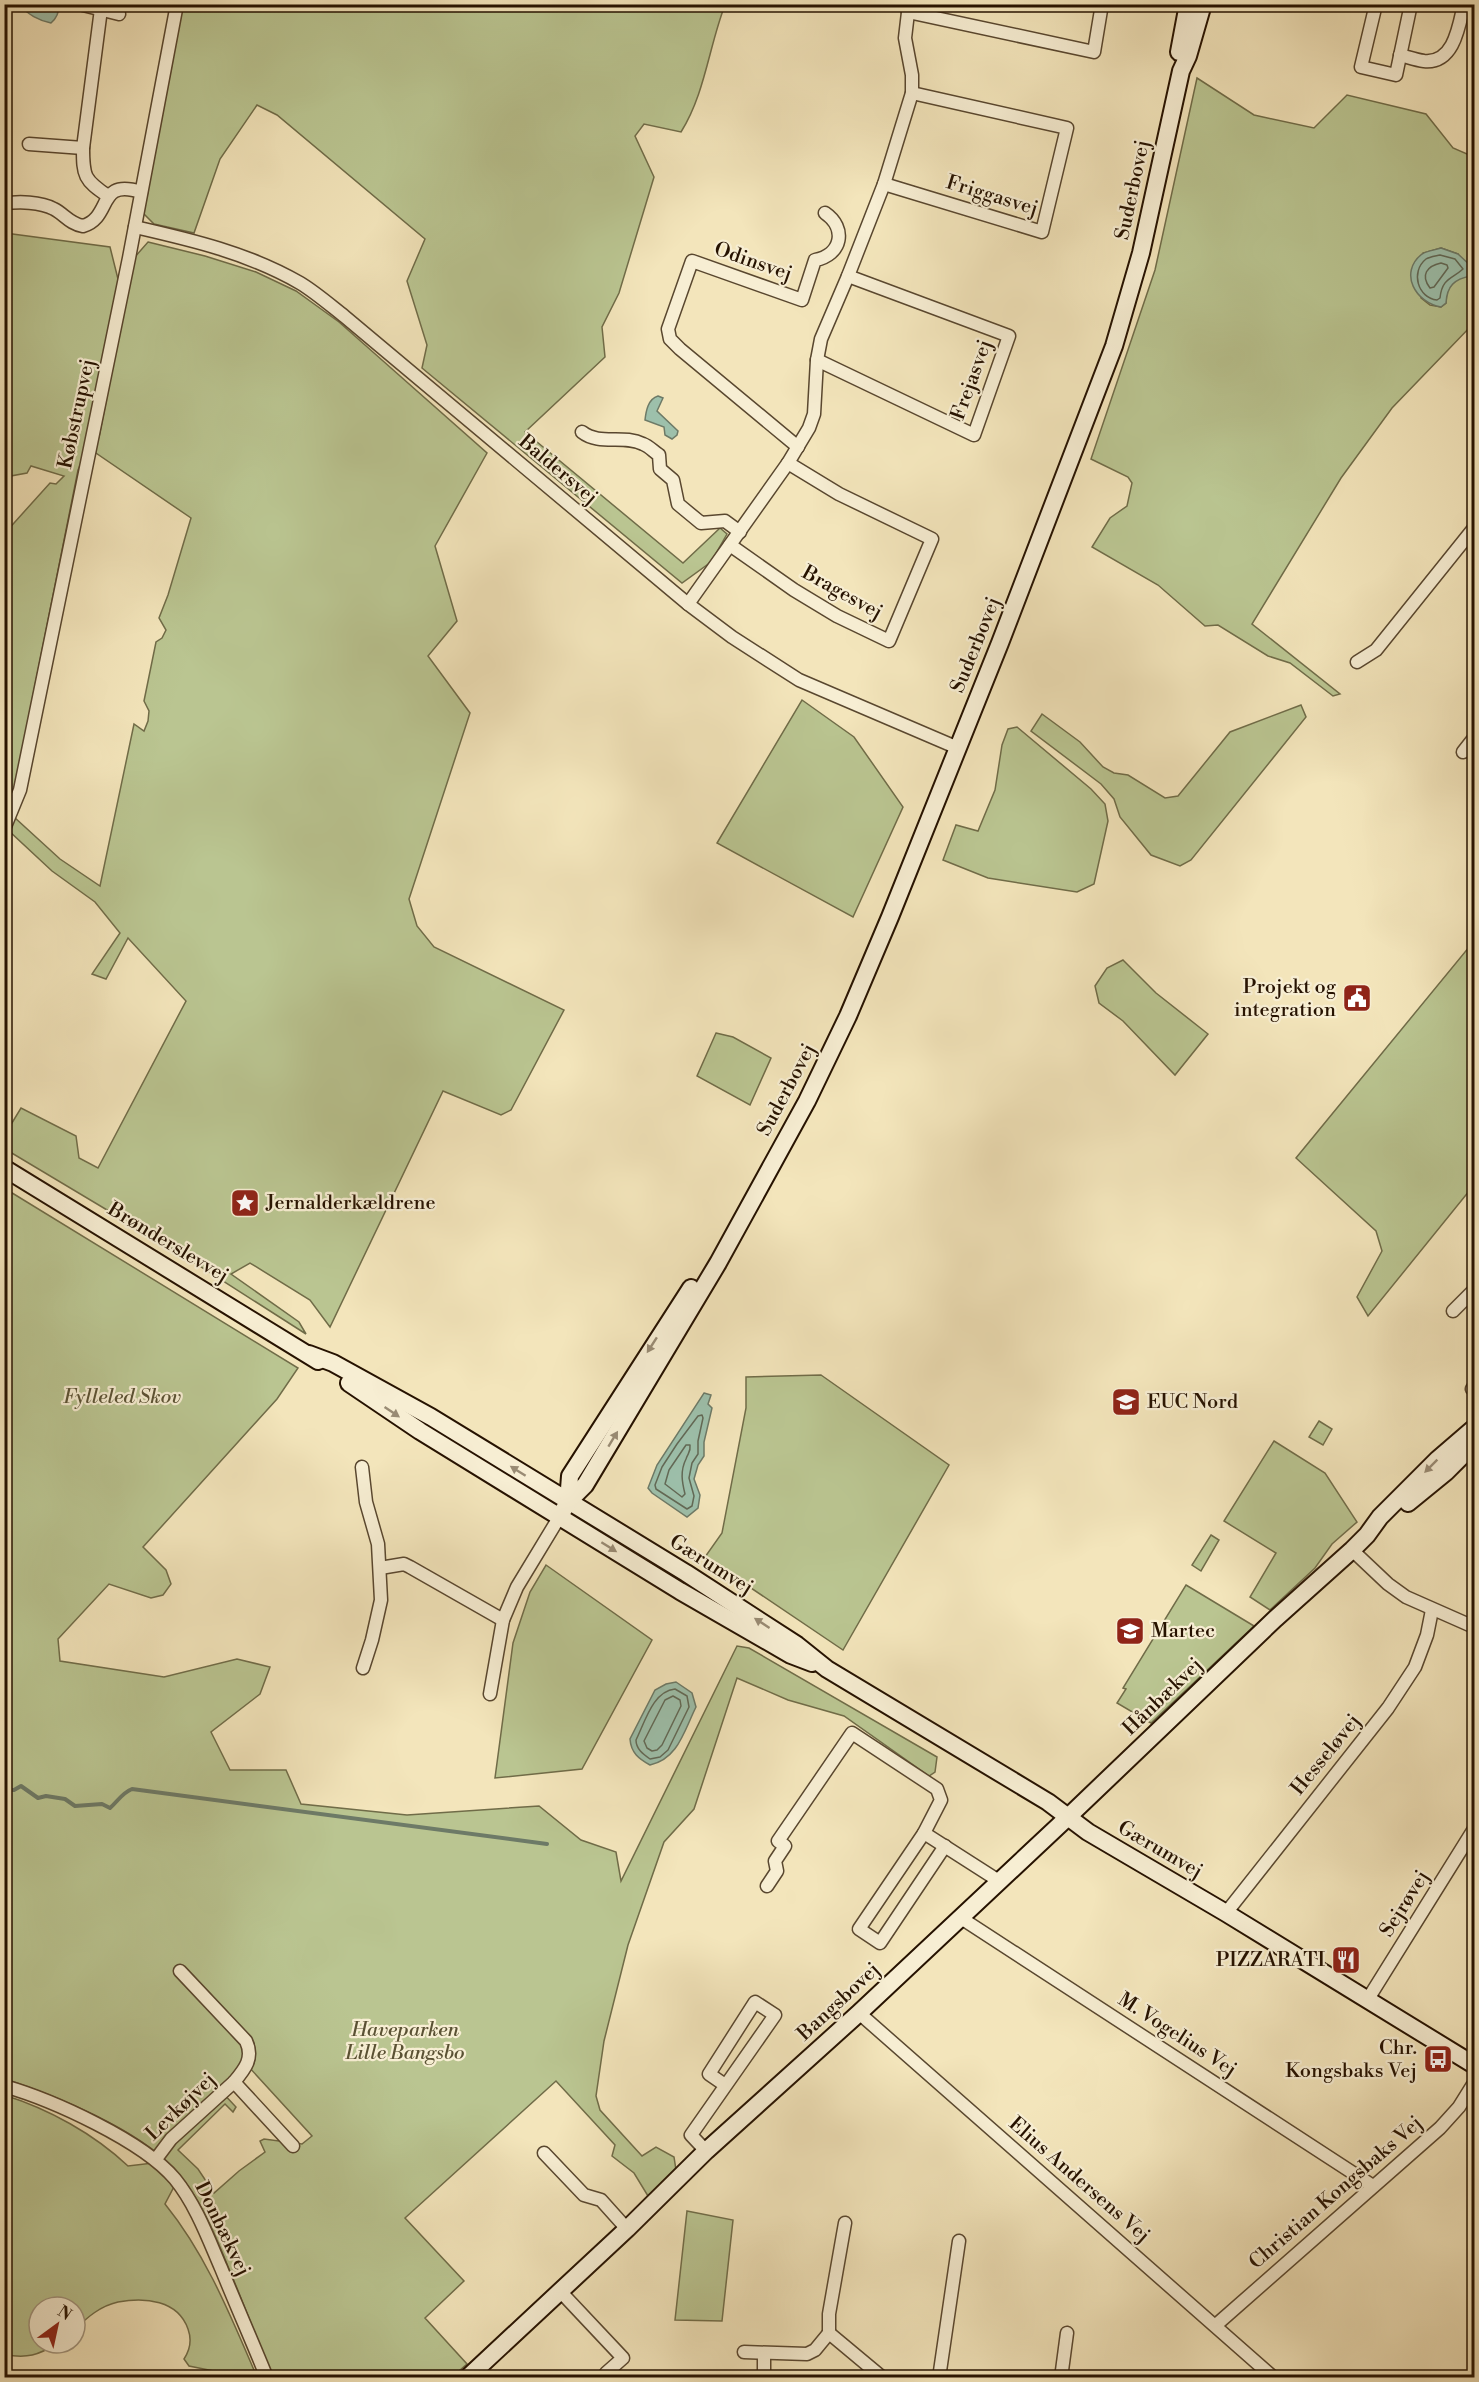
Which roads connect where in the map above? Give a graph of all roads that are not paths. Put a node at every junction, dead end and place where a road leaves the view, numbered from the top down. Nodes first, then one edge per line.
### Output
1 (177, 4) edge
2 (1102, 4) edge
3 (1188, 4) edge
4 (1203, 4) edge
5 (1376, 4) edge
6 (1411, 4) edge
7 (1464, 4) edge
8 (83, 5) edge
9 (908, 8) edge
10 (101, 9) junction
11 (119, 14) dead end
12 (1400, 56) junction
13 (1180, 71) junction
14 (912, 93) junction
15 (29, 144) dead end
16 (83, 148) junction
17 (884, 183) junction
18 (141, 192) junction
19 (108, 196) junction
20 (4, 204) edge
21 (825, 213) dead end
22 (135, 227) junction
23 (837, 245) junction
24 (858, 252) junction
25 (848, 276) junction
26 (817, 360) junction
27 (582, 432) dead end
28 (798, 447) junction
29 (788, 463) junction
30 (1474, 528) edge
31 (740, 532) junction
32 (730, 545) junction
33 (688, 604) junction
34 (1357, 662) dead end
35 (1474, 738) edge
36 (958, 748) junction
37 (1463, 752) dead end
38 (4, 829) edge
39 (4, 1168) edge
40 (1474, 1290) edge
41 (1453, 1311) dead end
42 (1474, 1428) edge
43 (1474, 1444) edge
44 (362, 1467) dead end
45 (564, 1509) junction
46 (1367, 1535) junction
47 (1352, 1550) junction
48 (380, 1568) junction
49 (1432, 1610) junction
50 (503, 1620) junction
51 (1474, 1627) edge
52 (363, 1668) dead end
53 (490, 1694) dead end
54 (1068, 1817) junction
55 (1474, 1828) edge
56 (924, 1833) junction
57 (945, 1846) junction
58 (999, 1881) junction
59 (767, 1886) dead end
60 (1226, 1913) junction
61 (961, 1917) junction
62 (180, 1971) dead end
63 (1368, 1999) junction
64 (859, 2013) junction
65 (1474, 2065) edge
66 (234, 2082) junction
67 (1474, 2083) edge
68 (725, 2085) junction
69 (4, 2086) edge
70 (293, 2146) dead end
71 (706, 2151) junction
72 (544, 2153) dead end
73 (156, 2159) junction
74 (1373, 2186) junction
75 (845, 2223) dead end
76 (627, 2229) junction
77 (959, 2241) dead end
78 (559, 2290) junction
79 (1216, 2325) junction
80 (829, 2333) junction
81 (1067, 2333) dead end
82 (744, 2352) dead end
83 (764, 2354) junction
84 (606, 2373) dead end
85 (267, 2378) edge
86 (467, 2378) edge
87 (764, 2378) edge
88 (883, 2378) edge
89 (939, 2378) edge
90 (1061, 2378) edge
91 (1274, 2378) edge

1 - 18 street, Købstrupvej
2 - 9 street
3 - 13 street, Suderbovej
4 - 13 street, Suderbovej
5 - 12 street
6 - 12 street
7 - 12 street
8 - 10 street
9 - 14 street
10 - 11 street
10 - 16 street
13 - 36 street, Suderbovej
14 - 17 street
14 - 17 street, Friggasvej
15 - 16 street
16 - 19 street
17 - 24 street
18 - 19 street
18 - 22 street, Købstrupvej
19 - 20 street
21 - 23 street
22 - 33 street, Baldersvej
22 - 38 street, Købstrupvej
23 - 24 street
23 - 28 street, Odinsvej
24 - 25 street
25 - 26 street
25 - 26 street, Frejasvej
26 - 28 street
27 - 31 street
28 - 29 street
29 - 31 street
29 - 32 street, Bragesvej
30 - 34 street
31 - 32 street
32 - 33 street
33 - 36 street, Baldersvej
35 - 37 street
36 - 45 street, Suderbovej
39 - 45 street, Brønderslevvej
40 - 41 street
42 -> 46 street, Hånbækvej
43 - 46 street, Hånbækvej
44 - 48 street
45 - 50 street
45 - 54 street, Gærumvej
46 - 47 street, Hånbækvej
47 - 49 street
47 - 54 street, Hånbækvej
48 - 50 street
48 - 52 street
49 - 51 street
49 - 60 street, Hesseløvej
50 - 53 street
54 - 58 street, Bangsbovej
54 - 60 street, Gærumvej
55 - 63 street, Sejrøvej
56 - 57 street
56 - 57 street, Bangsbovej
56 - 59 street, Bangsbovej
57 - 58 street
58 - 61 street, Bangsbovej
60 - 63 street, Gærumvej
61 - 64 street, Bangsbovej
61 - 74 street, M. Vogelius Vej
62 - 66 street, Levkøjvej
63 - 65 street, Gærumvej
64 - 71 street, Bangsbovej
64 - 79 street, Elius Andersens Vej
66 - 70 street, Levkøjvej
66 - 73 street, Levkøjvej
67 - 74 street, Christian Kongsbaks Vej
68 - 68 street, Bangsbovej
68 - 71 street, Bangsbovej
69 - 73 street, Donbækvej
71 - 76 street, Bangsbovej
72 - 76 street
73 - 85 street, Donbækvej
74 - 79 street, Christian Kongsbaks Vej
75 - 80 street
76 - 78 street, Bangsbovej
77 - 89 street
78 - 84 street
78 - 86 street, Bangsbovej
79 - 91 street, Elius Andersens Vej
80 - 83 street
80 - 88 street
81 - 90 street
82 - 83 street
83 - 87 street

